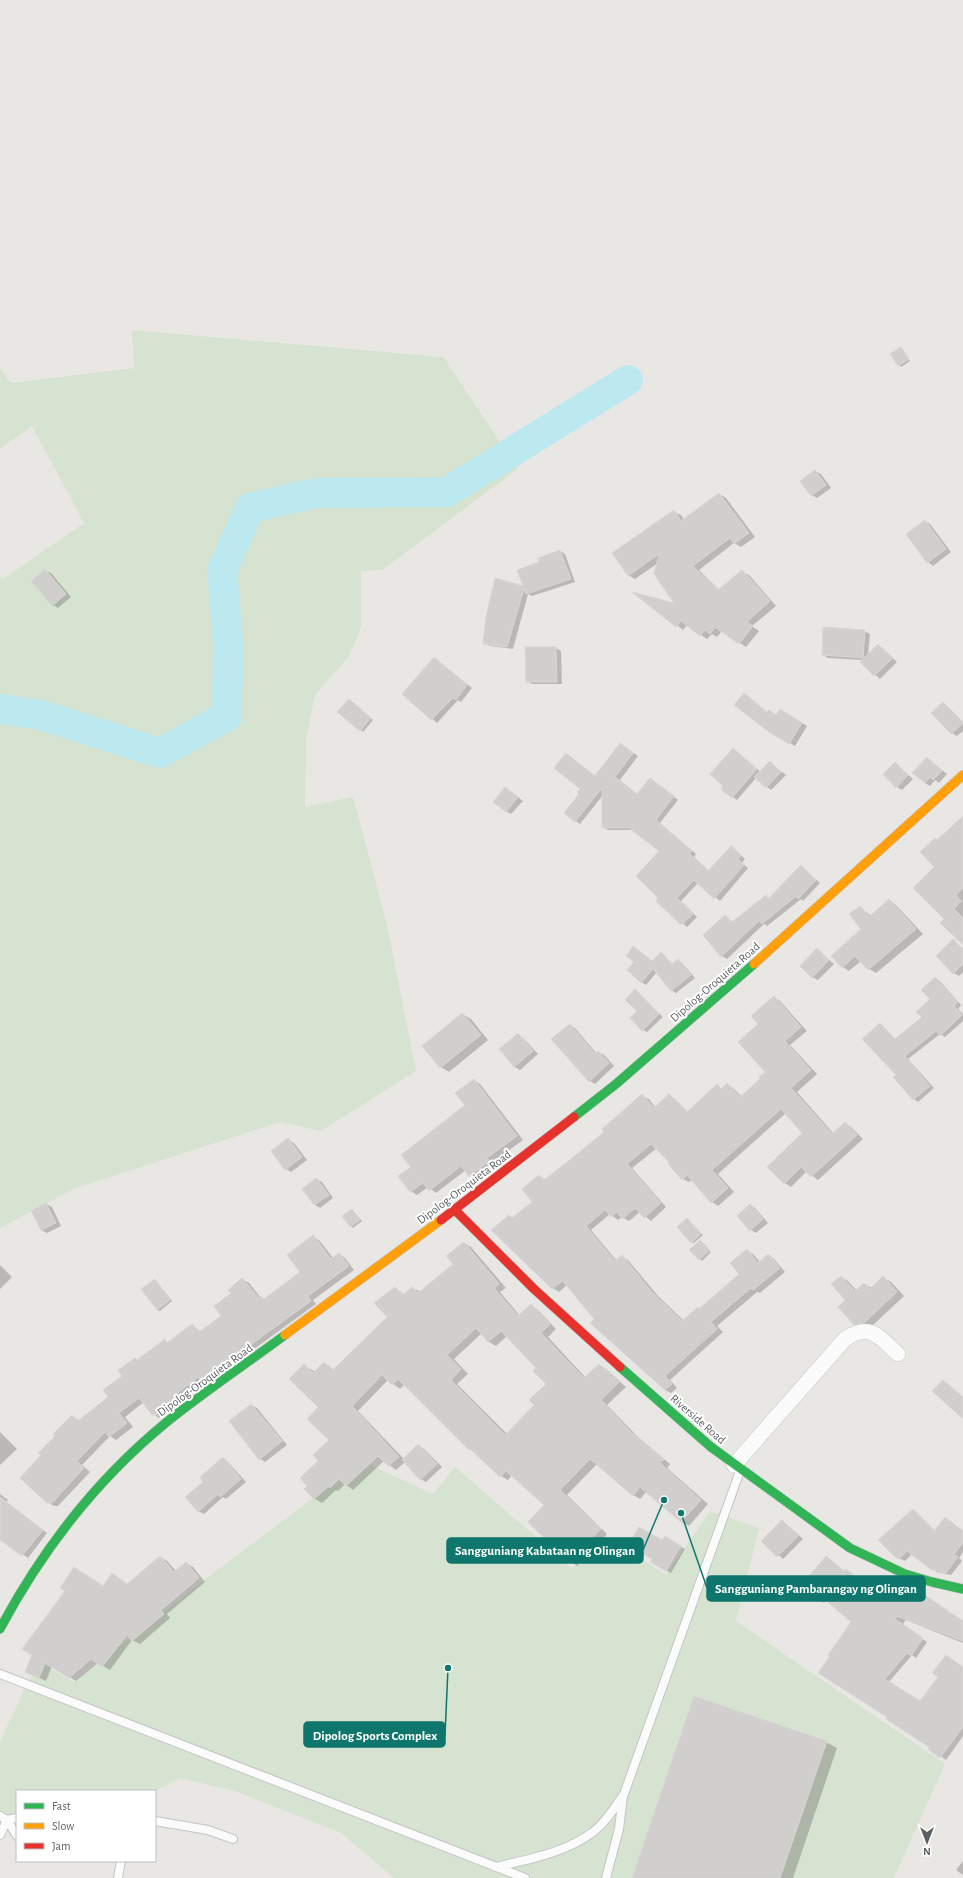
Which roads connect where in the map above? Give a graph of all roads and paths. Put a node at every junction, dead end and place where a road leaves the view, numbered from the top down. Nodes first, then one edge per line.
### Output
1 (963, 775) edge
2 (455, 1210) junction
3 (898, 1354) dead end
4 (737, 1468) junction
5 (963, 1589) edge
6 (0, 1629) edge
7 (0, 1674) edge
8 (624, 1794) junction
9 (3, 1818) edge
10 (16, 1818) edge
11 (156, 1821) edge
12 (0, 1835) edge
13 (16, 1835) edge
14 (233, 1839) dead end
15 (121, 1862) edge
16 (495, 1867) junction
17 (118, 1878) edge
18 (525, 1878) edge
19 (606, 1878) edge

1 - 2 main road, Dipolog-Oroquieta Road
2 - 4 main road, Riverside Road
2 - 6 main road, Dipolog-Oroquieta Road
3 - 4 street
4 - 5 main road, Riverside Road
4 - 8 lane
7 - 16 lane
8 - 16 lane
8 - 19 lane
9 - 10 lane
9 - 12 lane
9 - 13 lane
11 - 14 lane
15 - 17 lane
16 - 18 lane

